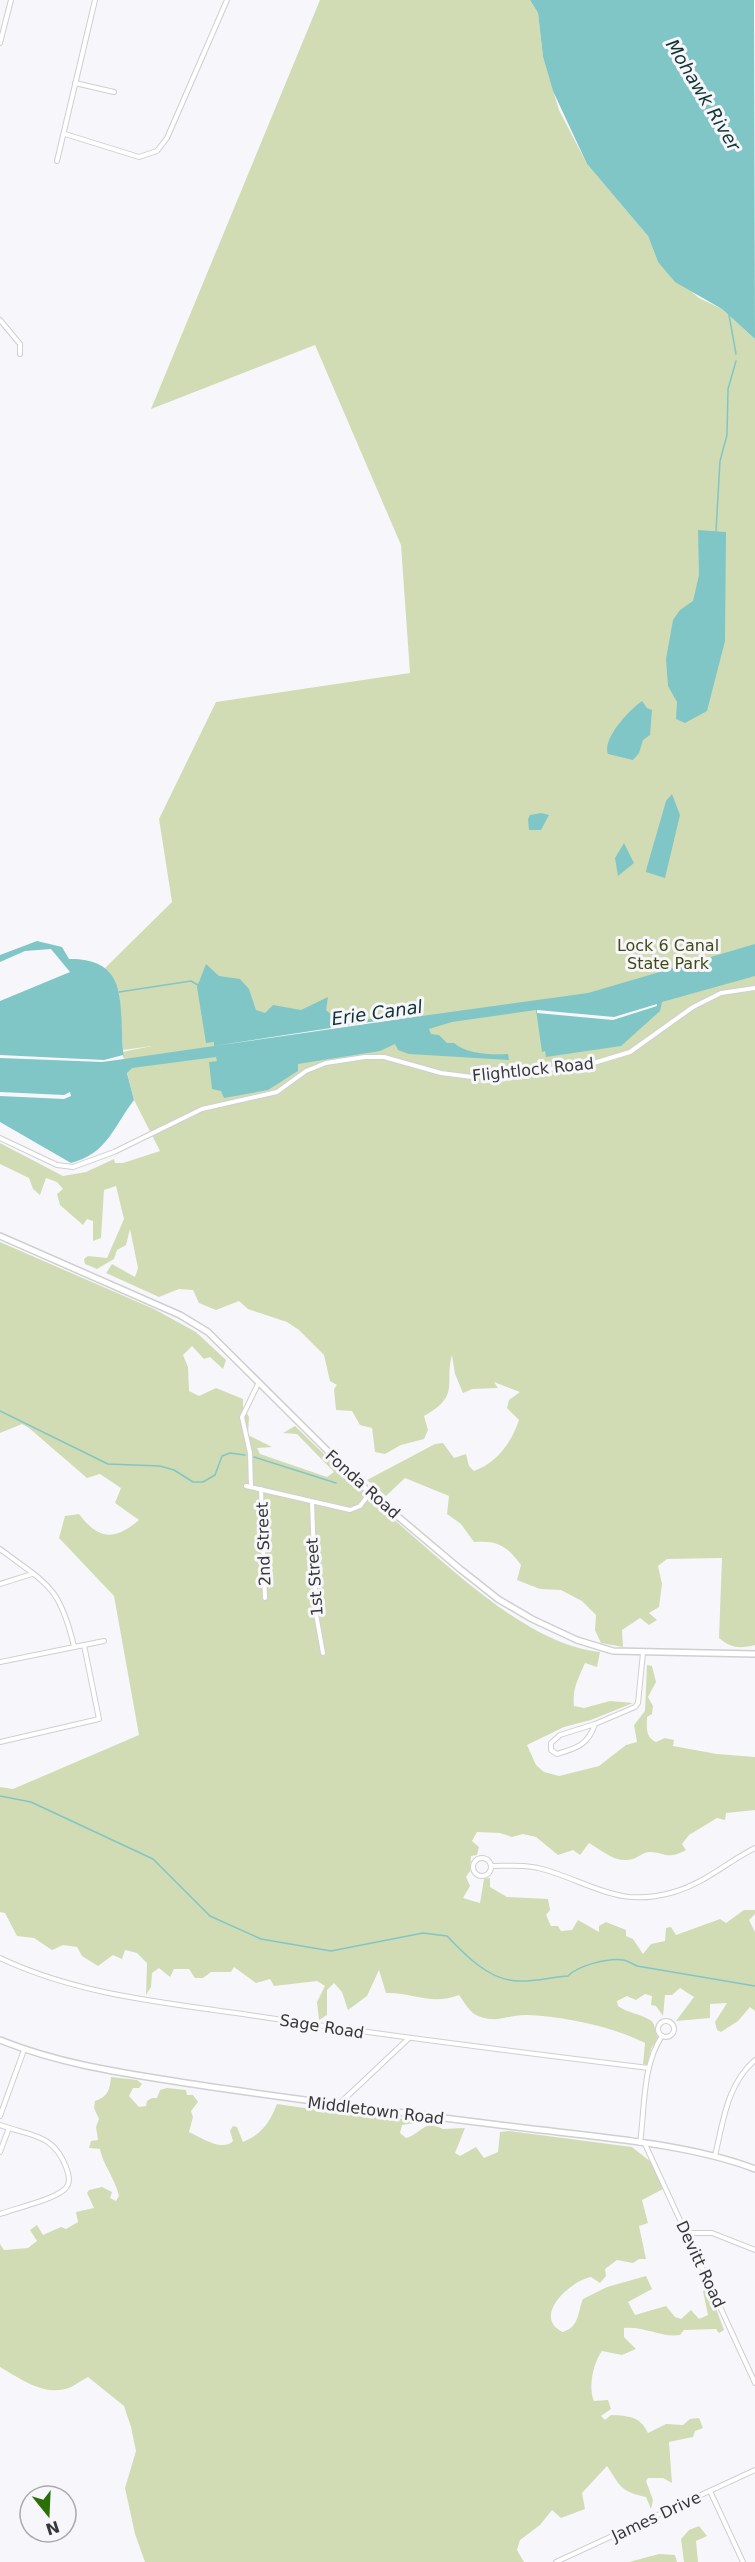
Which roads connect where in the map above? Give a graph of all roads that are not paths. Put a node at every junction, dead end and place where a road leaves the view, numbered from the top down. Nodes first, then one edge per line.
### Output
1 (11, 0) edge
2 (95, 0) edge
3 (227, 0) edge
4 (0, 43) edge
5 (75, 83) junction
6 (114, 92) dead end
7 (65, 134) junction
8 (57, 161) dead end
9 (0, 320) edge
10 (20, 354) dead end
11 (755, 988) edge
12 (0, 1138) edge
13 (0, 1236) edge
14 (260, 1382) junction
15 (261, 1489) junction
16 (370, 1493) junction
17 (312, 1502) junction
18 (0, 1549) edge
19 (33, 1573) junction
20 (0, 1584) edge
21 (265, 1598) dead end
22 (104, 1641) dead end
23 (84, 1645) junction
24 (74, 1646) junction
25 (323, 1653) dead end
26 (643, 1653) junction
27 (755, 1654) edge
28 (0, 1662) edge
29 (595, 1724) junction
30 (0, 1742) edge
31 (755, 1848) edge
32 (491, 1866) junction
33 (0, 1958) edge
34 (662, 2036) junction
35 (409, 2039) junction
36 (0, 2040) edge
37 (24, 2050) junction
38 (755, 2060) edge
39 (649, 2068) junction
40 (337, 2106) junction
41 (0, 2116) edge
42 (0, 2125) edge
43 (9, 2128) junction
44 (642, 2144) junction
45 (0, 2152) edge
46 (715, 2157) junction
47 (755, 2169) edge
48 (0, 2214) edge
49 (687, 2233) junction
50 (755, 2250) edge
51 (755, 2383) edge
52 (755, 2470) edge
53 (710, 2491) junction
54 (556, 2562) edge
55 (743, 2562) edge

1 - 4 street
2 - 5 street
3 - 7 street
5 - 6 street
5 - 7 street
7 - 8 street
9 - 10 street
11 - 12 street, Flightlock Road
13 - 14 street, Fonda Road
14 - 15 street
14 - 16 street, Fonda Road
15 - 17 street
15 - 21 street, 2nd Street
16 - 17 street
16 - 26 street, Fonda Road
17 - 25 street, 1st Street
18 - 19 street
19 - 20 street
19 - 24 street
22 - 23 street
23 - 24 street
23 - 30 street
24 - 28 street
26 - 27 street, Fonda Road
26 - 29 street
29 - 29 street
31 - 32 street
32 - 32 street
33 - 35 street, Sage Road
34 - 34 street
34 - 39 street
35 - 39 street, Sage Road
35 - 40 street
36 - 37 street, Middletown Road
37 - 40 street, Middletown Road
37 - 41 street
38 - 46 street
39 - 44 street
40 - 44 street, Middletown Road
42 - 43 street
43 - 45 street
43 - 48 street
44 - 46 street, Middletown Road
44 - 49 street, Devitt Road
46 - 47 street, Middletown Road
49 - 50 street
49 - 51 street, Devitt Road
52 - 53 street, James Drive
53 - 54 street, James Drive
53 - 55 street

